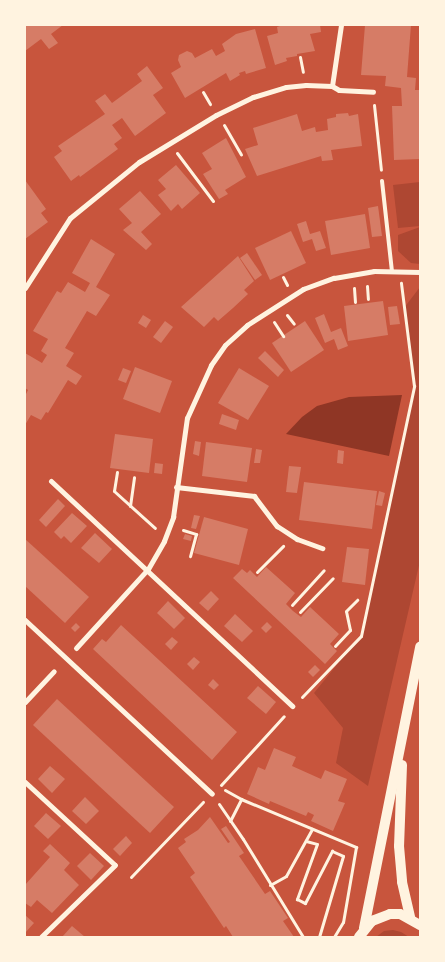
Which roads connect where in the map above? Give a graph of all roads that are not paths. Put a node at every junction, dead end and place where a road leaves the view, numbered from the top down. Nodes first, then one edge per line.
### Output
1 (341, 25) edge
2 (332, 86) junction
3 (373, 92) road end
4 (382, 181) road end
5 (392, 271) junction
6 (420, 272) edge
7 (25, 273) edge
8 (30, 277) junction
9 (25, 288) edge
10 (51, 481) dead end
11 (176, 487) junction
12 (322, 548) dead end
13 (148, 569) junction
14 (25, 620) edge
15 (420, 647) edge
16 (76, 648) dead end
17 (54, 671) dead end
18 (25, 702) edge
19 (292, 706) road end
20 (402, 742) junction
21 (25, 782) edge
22 (212, 794) road end
23 (417, 922) edge
24 (362, 932) edge
25 (41, 937) edge

1 - 2 street
2 - 3 street
2 - 8 street
4 - 5 lane
5 - 6 street
5 - 11 street
7 - 8 street
8 - 9 street
10 - 13 street
11 - 12 street
11 - 13 street
13 - 16 street
13 - 19 street
14 - 22 street
15 - 20 main road
17 - 18 street
20 - 23 main road
20 - 24 main road
21 - 25 street
23 - 24 main road

